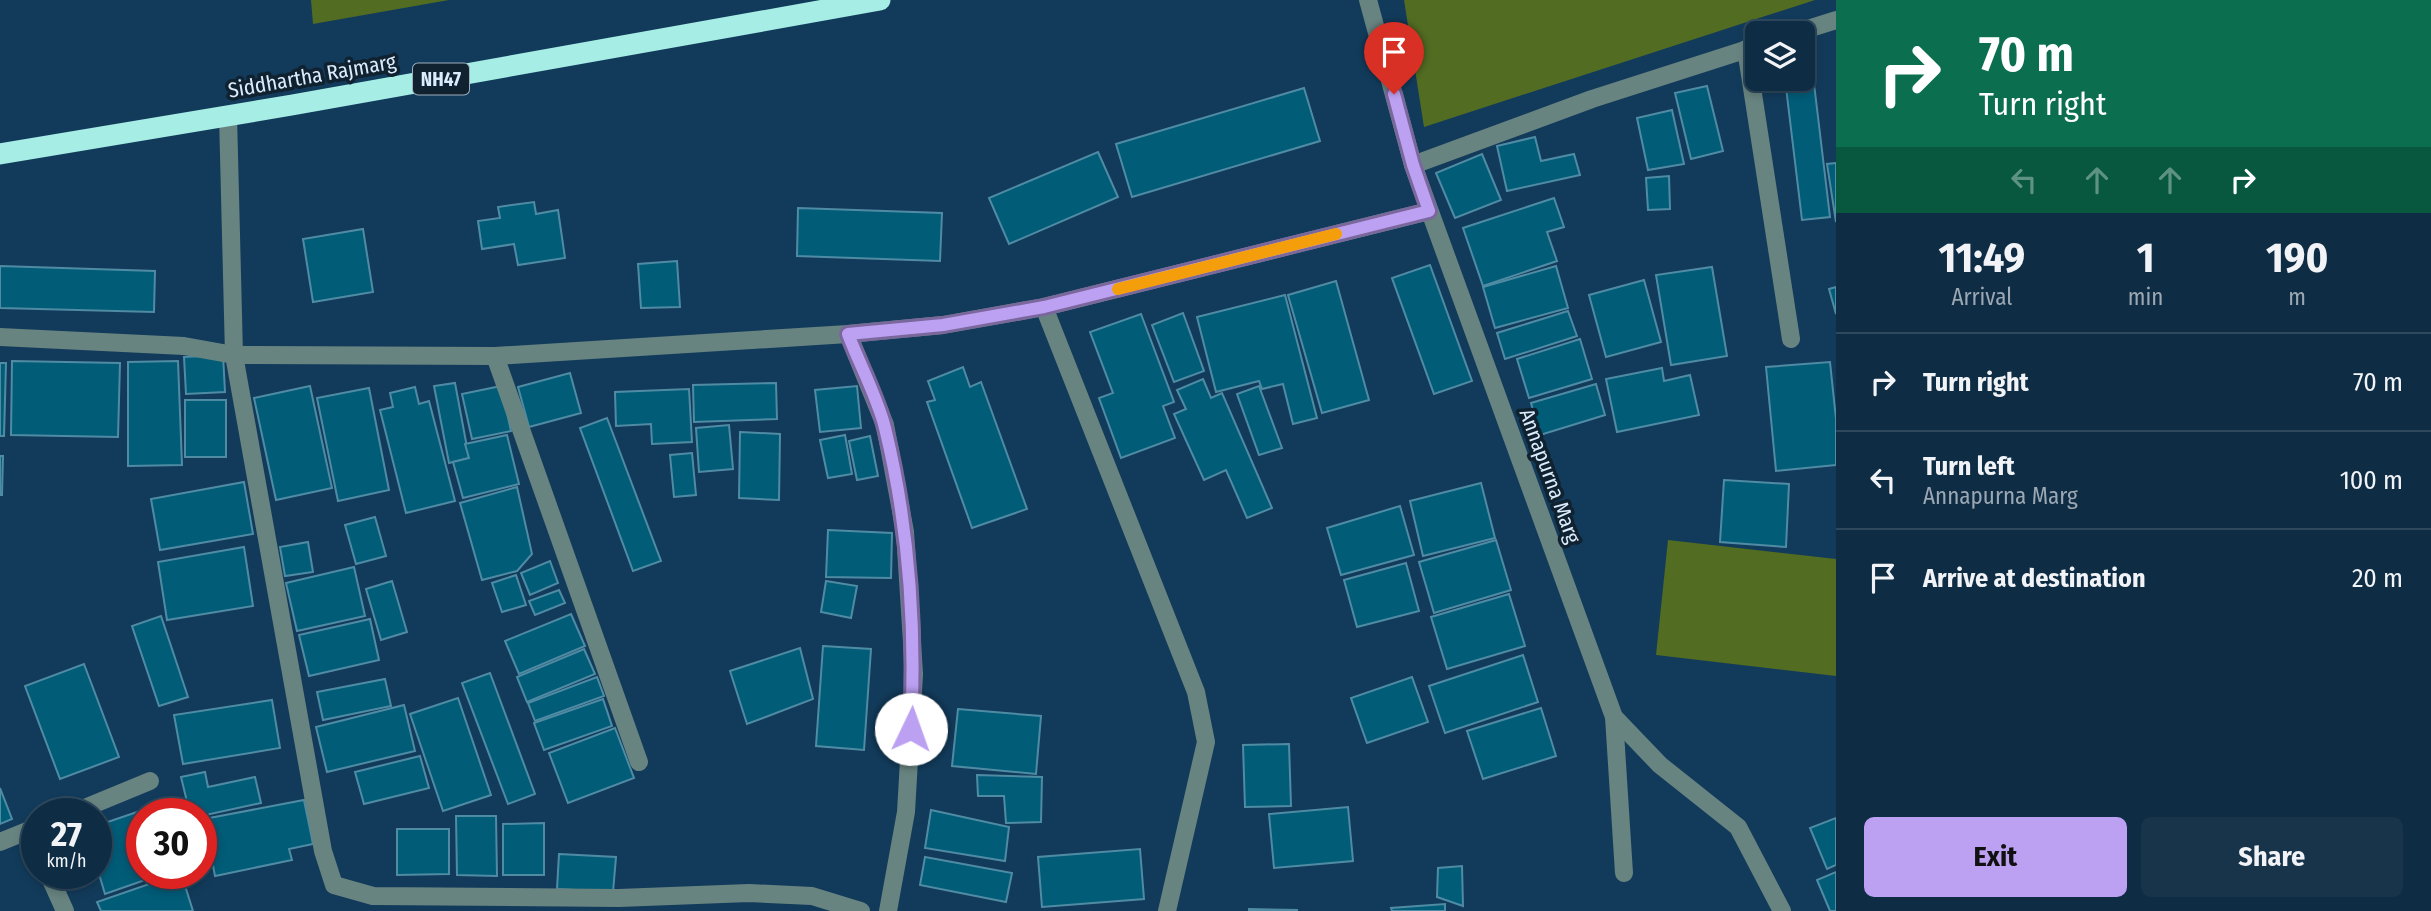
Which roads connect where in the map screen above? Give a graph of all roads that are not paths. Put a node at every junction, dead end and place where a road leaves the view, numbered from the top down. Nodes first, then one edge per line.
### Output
1 (880, 0) edge
2 (1368, 0) edge
3 (1836, 20) edge
4 (1815, 27) edge
5 (1745, 50) edge
6 (1757, 91) edge
7 (228, 115) junction
8 (0, 154) edge
9 (1413, 165) junction
10 (1429, 211) junction
11 (1044, 307) junction
12 (848, 334) junction
13 (0, 337) edge
14 (1791, 339) dead end
15 (234, 355) junction
16 (495, 356) junction
17 (1614, 717) junction
18 (639, 762) dead end
19 (150, 781) dead end
20 (109, 798) edge
21 (21, 834) edge
22 (0, 842) edge
23 (1624, 873) dead end
24 (55, 889) edge
25 (65, 911) edge
26 (861, 911) edge
27 (888, 911) edge
28 (1167, 911) edge
29 (1782, 911) edge

1 - 7 highway, Siddhartha Rajmarg / NH47
2 - 9 street, Annapurna Marg
3 - 4 street
5 - 9 street
6 - 14 street
7 - 8 highway, Siddhartha Rajmarg / NH47
7 - 15 street
9 - 10 street, Annapurna Marg
10 - 11 street
10 - 17 street, Annapurna Marg
11 - 12 street
11 - 28 street
12 - 16 street
12 - 27 street
13 - 15 street
15 - 16 street
15 - 26 street
16 - 18 street
17 - 23 street
17 - 29 street, Annapurna Marg
19 - 20 street
21 - 22 street
24 - 25 street

